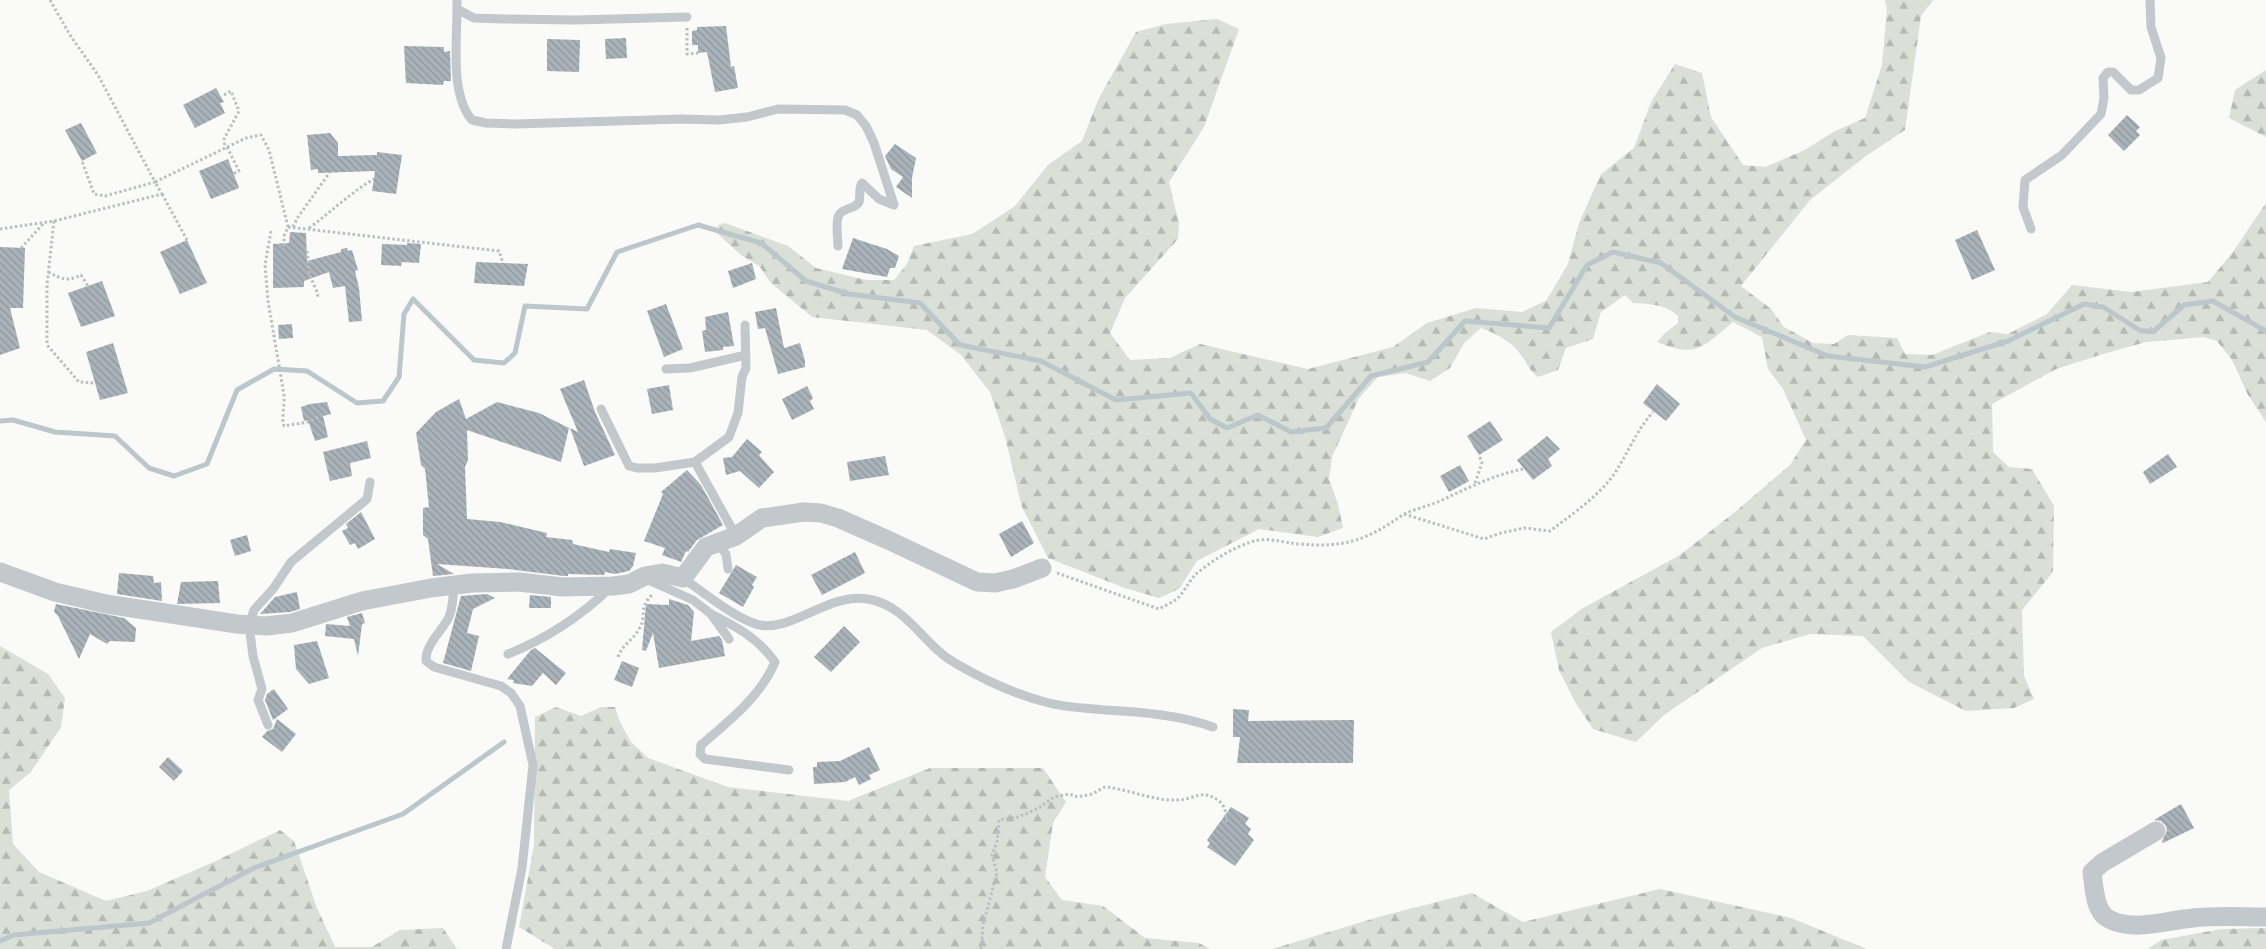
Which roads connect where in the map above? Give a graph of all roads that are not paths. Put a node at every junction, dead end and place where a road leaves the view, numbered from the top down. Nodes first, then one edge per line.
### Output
1 (2150, 0) edge
2 (457, 4) edge
3 (688, 17) road end
4 (2031, 229) dead end
5 (838, 246) dead end
6 (745, 325) dead end
7 (746, 355) junction
8 (666, 369) dead end
9 (601, 409) dead end
10 (695, 462) junction
11 (370, 482) dead end
12 (736, 536) junction
13 (717, 544) junction
14 (1042, 568) road end
15 (728, 569) dead end
16 (0, 572) edge
17 (642, 577) junction
18 (683, 578) junction
19 (454, 586) junction
20 (613, 586) junction
21 (711, 614) junction
22 (249, 625) junction
23 (729, 639) dead end
24 (508, 654) dead end
25 (268, 725) dead end
26 (1213, 727) dead end
27 (789, 770) dead end
28 (2156, 832) dead end
29 (2266, 917) edge
30 (506, 949) edge

1 - 4 lane
2 - 3 lane
2 - 5 lane
6 - 7 lane
7 - 8 lane
7 - 10 lane
9 - 10 lane
10 - 12 lane
11 - 22 lane
12 - 13 street
12 - 14 street
13 - 15 lane
13 - 18 street
16 - 22 street
17 - 18 street
17 - 20 street
17 - 21 lane
18 - 26 lane
19 - 20 street
19 - 22 street
19 - 30 lane
20 - 24 lane
21 - 23 lane
21 - 27 lane
22 - 25 lane
28 - 29 street

